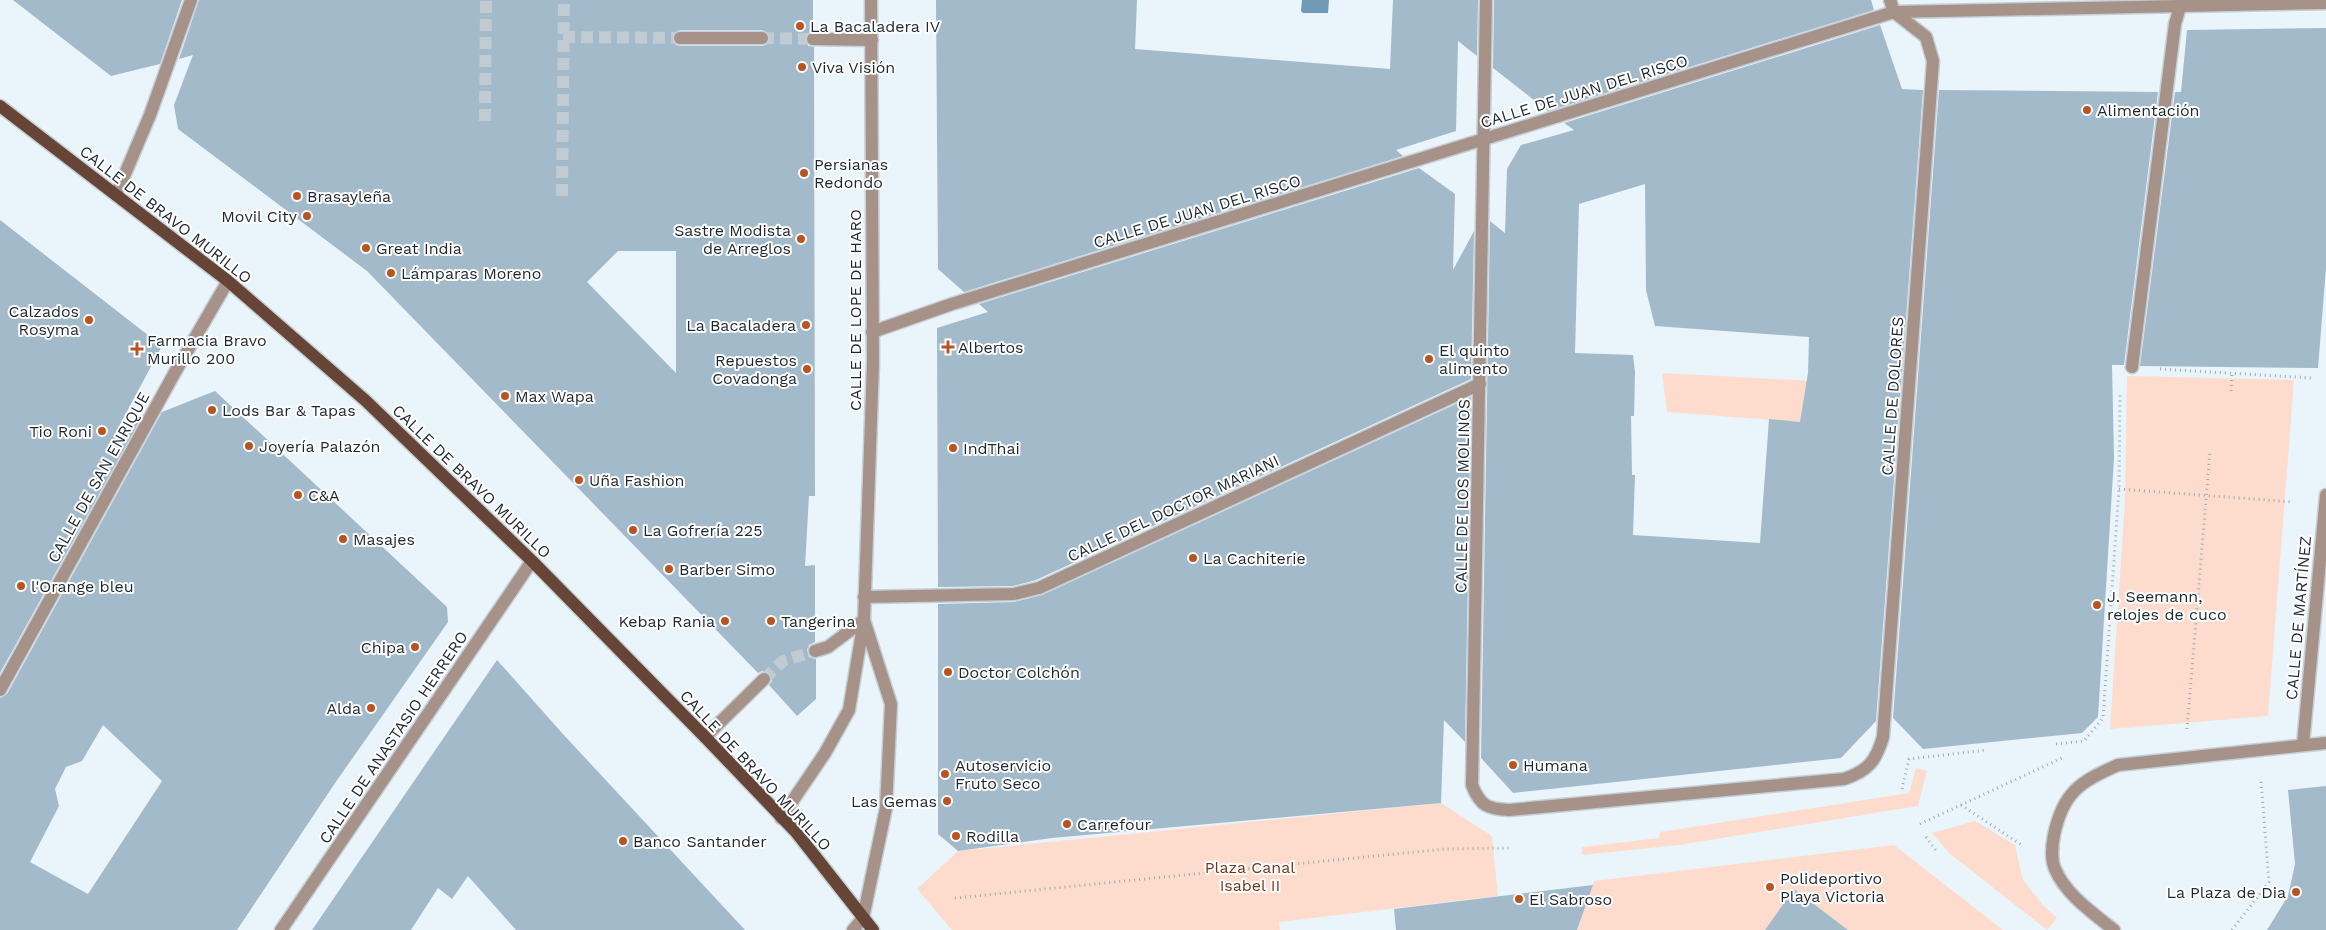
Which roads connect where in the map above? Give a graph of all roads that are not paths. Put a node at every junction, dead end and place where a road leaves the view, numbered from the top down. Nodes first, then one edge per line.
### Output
1 (191, 0) edge
2 (871, 0) edge
3 (1486, 0) edge
4 (1890, 0) edge
5 (2181, 3) edge
6 (2326, 3) edge
7 (1894, 12) junction
8 (680, 38) tunnel mouth
9 (762, 38) tunnel mouth
10 (814, 39) tunnel mouth
11 (872, 40) junction
12 (0, 106) edge
13 (1484, 139) junction
14 (116, 195) junction
15 (228, 281) junction
16 (872, 332) junction
17 (2132, 367) road end
18 (1480, 384) junction
19 (2326, 495) edge
20 (532, 561) junction
21 (864, 598) junction
22 (864, 620) junction
23 (816, 651) tunnel mouth
24 (764, 680) tunnel mouth
25 (0, 690) edge
26 (706, 737) junction
27 (2326, 743) edge
28 (2303, 745) junction
29 (1486, 806) joint
30 (781, 818) junction
31 (863, 918) junction
32 (281, 930) edge
33 (854, 930) edge
34 (873, 930) edge
35 (2114, 930) edge

1 - 14 street
2 - 11 street, CALLE DE LOPE DE HARO
3 - 13 street, CALLE DE LOS MOLINOS
4 - 7 street
5 - 6 street, CALLE DE JUAN DEL RISCO
5 - 7 street, CALLE DE JUAN DEL RISCO
5 - 17 street
7 - 13 street, CALLE DE JUAN DEL RISCO
7 - 29 street, CALLE DE DOLORES
8 - 9 street
10 - 11 street
11 - 16 street, CALLE DE LOPE DE HARO
12 - 14 main road, CALLE DE BRAVO MURILLO
13 - 16 street, CALLE DE JUAN DEL RISCO
13 - 18 street, CALLE DE LOS MOLINOS
14 - 15 main road, CALLE DE BRAVO MURILLO
15 - 20 main road, CALLE DE BRAVO MURILLO
15 - 25 street, CALLE DE SAN ENRIQUE
16 - 21 street, CALLE DE LOPE DE HARO
18 - 21 street, CALLE DEL DOCTOR MARIANI
18 - 29 street, CALLE DE LOS MOLINOS
19 - 28 street, CALLE DE MARTÍNEZ
20 - 26 main road, CALLE DE BRAVO MURILLO
20 - 32 street, CALLE DE ANASTASIO HERRERO
21 - 22 street, CALLE DE LOPE DE HARO
22 - 23 street
22 - 30 street, CALLE DE LOPE DE HARO
22 - 31 street, CALLE DE LOPE DE HARO
24 - 26 street
26 - 30 main road, CALLE DE BRAVO MURILLO
27 - 28 street
28 - 35 street
30 - 31 main road, CALLE DE BRAVO MURILLO
31 - 33 street
31 - 34 main road, CALLE DE BRAVO MURILLO

